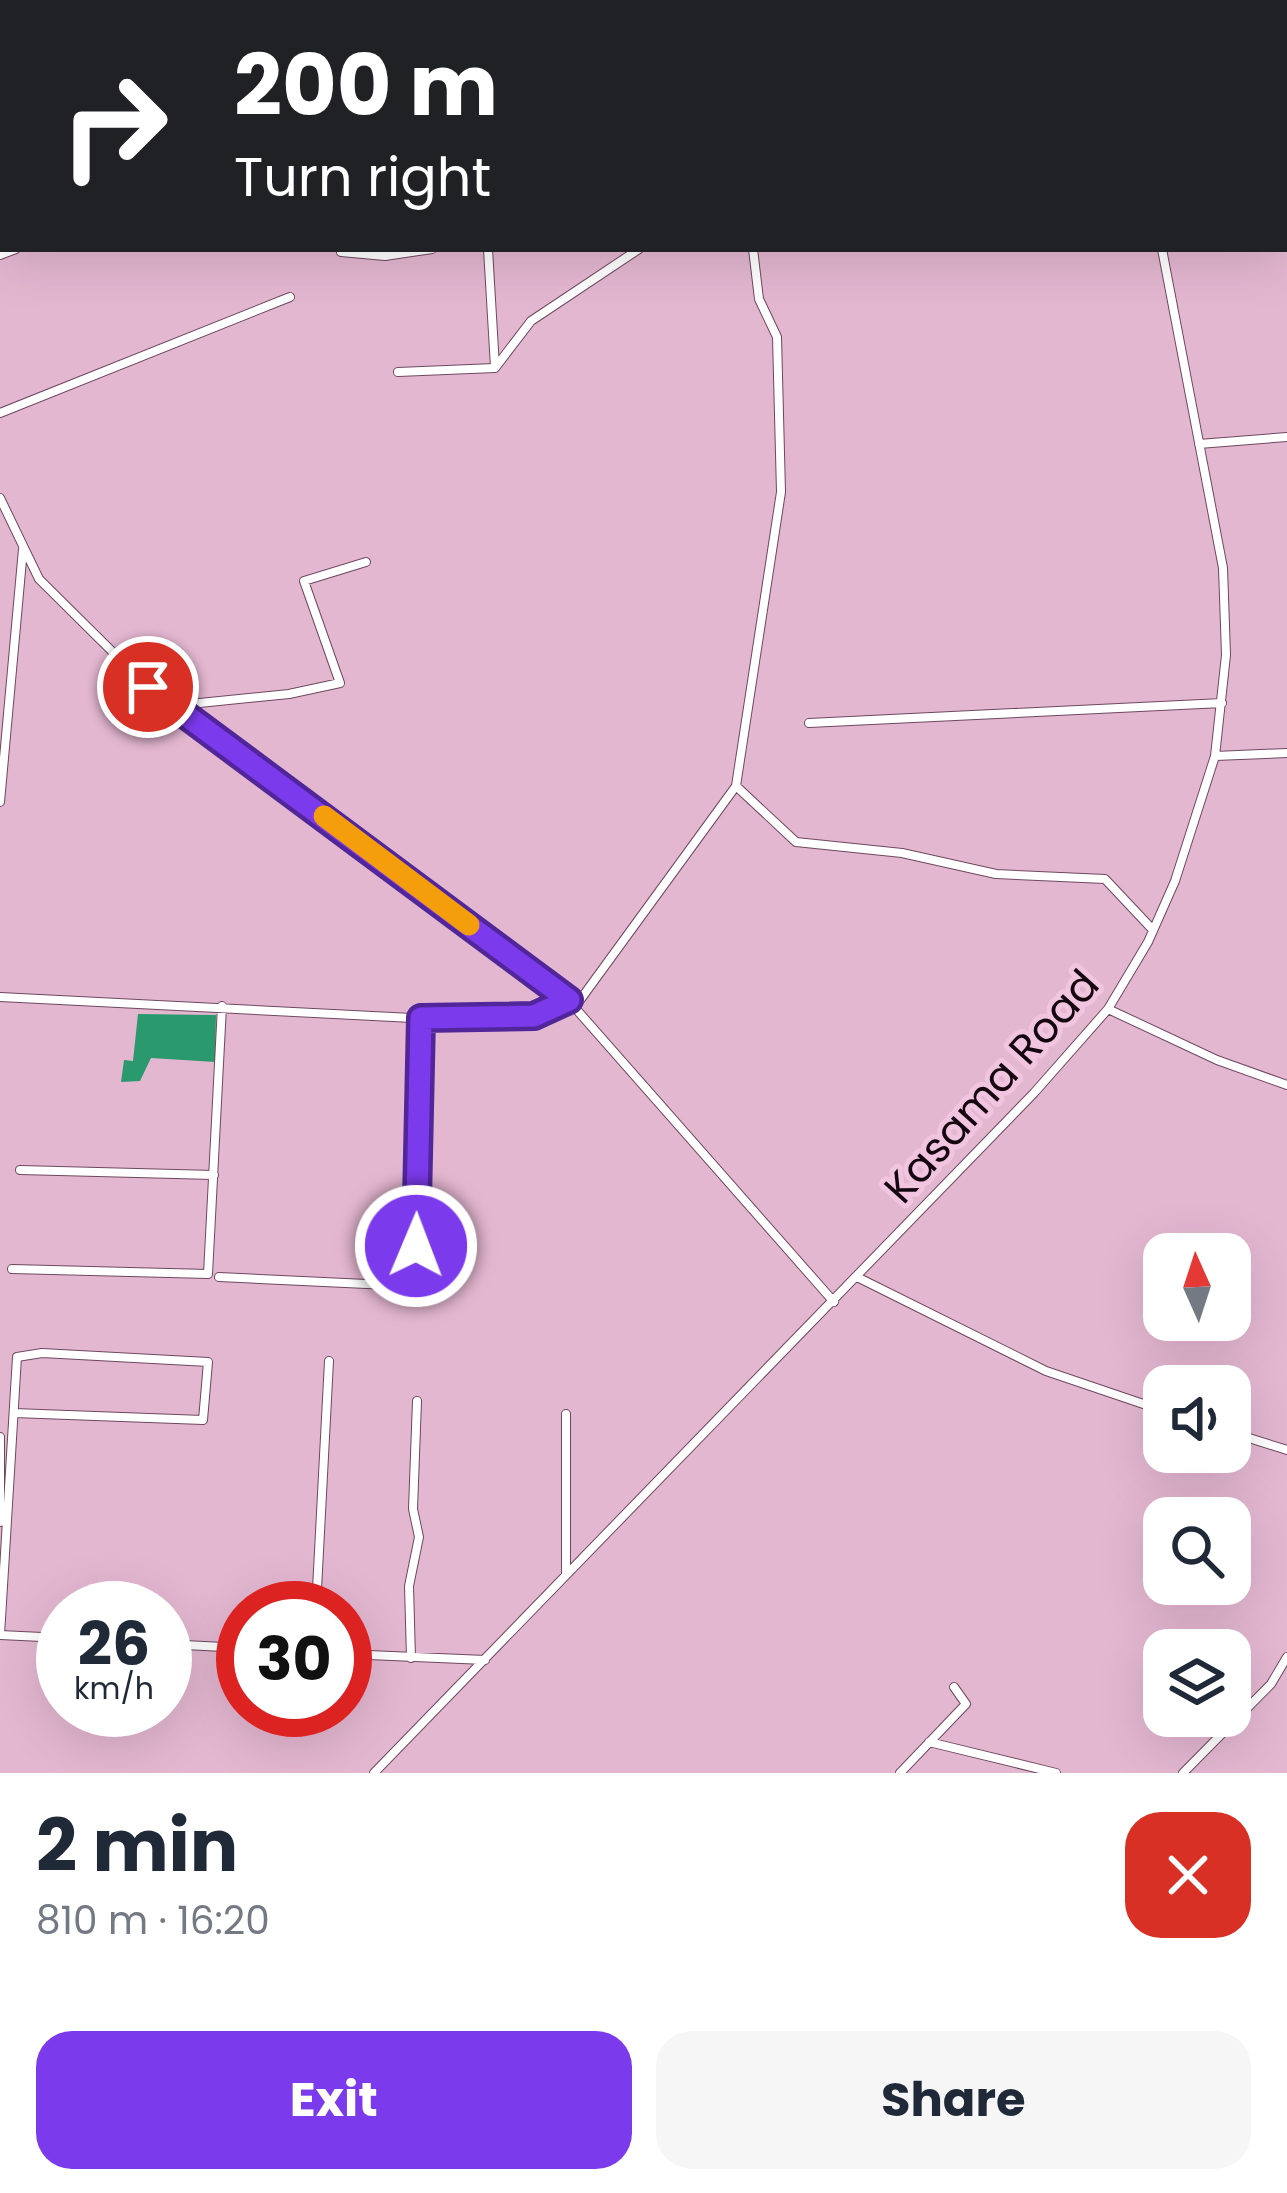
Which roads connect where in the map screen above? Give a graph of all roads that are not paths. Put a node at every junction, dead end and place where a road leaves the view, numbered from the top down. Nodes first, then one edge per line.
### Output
1 (412, 252) edge
2 (488, 252) edge
3 (634, 252) edge
4 (753, 252) edge
5 (1163, 252) edge
6 (341, 253) dead end
7 (290, 297) dead end
8 (495, 368) junction
9 (398, 372) dead end
10 (0, 413) edge
11 (1287, 436) edge
12 (1198, 445) junction
13 (0, 498) edge
14 (23, 548) junction
15 (366, 562) dead end
16 (39, 579) junction
17 (20, 586) junction
18 (1222, 703) junction
19 (169, 706) junction
20 (809, 723) dead end
21 (1287, 753) edge
22 (1215, 755) junction
23 (736, 786) junction
24 (0, 802) edge
25 (1154, 930) junction
26 (0, 997) edge
27 (572, 1004) junction
28 (221, 1006) junction
29 (1108, 1009) junction
30 (421, 1018) junction
31 (1287, 1085) edge
32 (20, 1170) dead end
33 (214, 1175) junction
34 (12, 1269) dead end
35 (857, 1276) junction
36 (220, 1277) dead end
37 (834, 1302) junction
38 (329, 1361) dead end
39 (417, 1401) dead end
40 (1143, 1404) edge
41 (14, 1413) junction
42 (566, 1414) dead end
43 (0, 1437) edge
44 (1251, 1439) edge
45 (1287, 1450) edge
46 (0, 1522) edge
47 (566, 1576) junction
48 (317, 1581) edge
49 (0, 1635) edge
50 (36, 1637) edge
51 (372, 1656) edge
52 (1287, 1657) edge
53 (411, 1658) junction
54 (485, 1660) junction
55 (954, 1687) dead end
56 (929, 1742) junction
57 (374, 1773) edge
58 (900, 1773) edge
59 (1056, 1773) edge
60 (1183, 1773) edge

1 - 6 street
2 - 8 street
3 - 8 street
4 - 23 street
5 - 12 street, Kasama Road
7 - 10 street
8 - 9 street
11 - 12 street
12 - 18 street, Kasama Road
13 - 14 street
14 - 16 street
14 - 17 street
15 - 19 street
16 - 17 street
16 - 19 street
17 - 24 street
18 - 20 street
18 - 22 street, Kasama Road
19 - 27 street
21 - 22 street
22 - 25 street, Kasama Road
23 - 25 street
23 - 27 street
25 - 29 street, Kasama Road
26 - 28 street
27 - 30 street
27 - 37 street
28 - 30 street
28 - 33 street
29 - 31 street
29 - 35 street, Kasama Road
30 - 36 street
32 - 33 street
33 - 34 street
35 - 37 street, Kasama Road
35 - 40 street
37 - 47 street, Kasama Road
38 - 48 street
39 - 53 street
41 - 41 street
41 - 49 street
42 - 47 street
43 - 46 street
44 - 45 street
47 - 54 street, Kasama Road
49 - 50 street
51 - 53 street
52 - 60 street
53 - 54 street
54 - 57 street, Kasama Road
55 - 56 street
56 - 58 street
56 - 59 street

